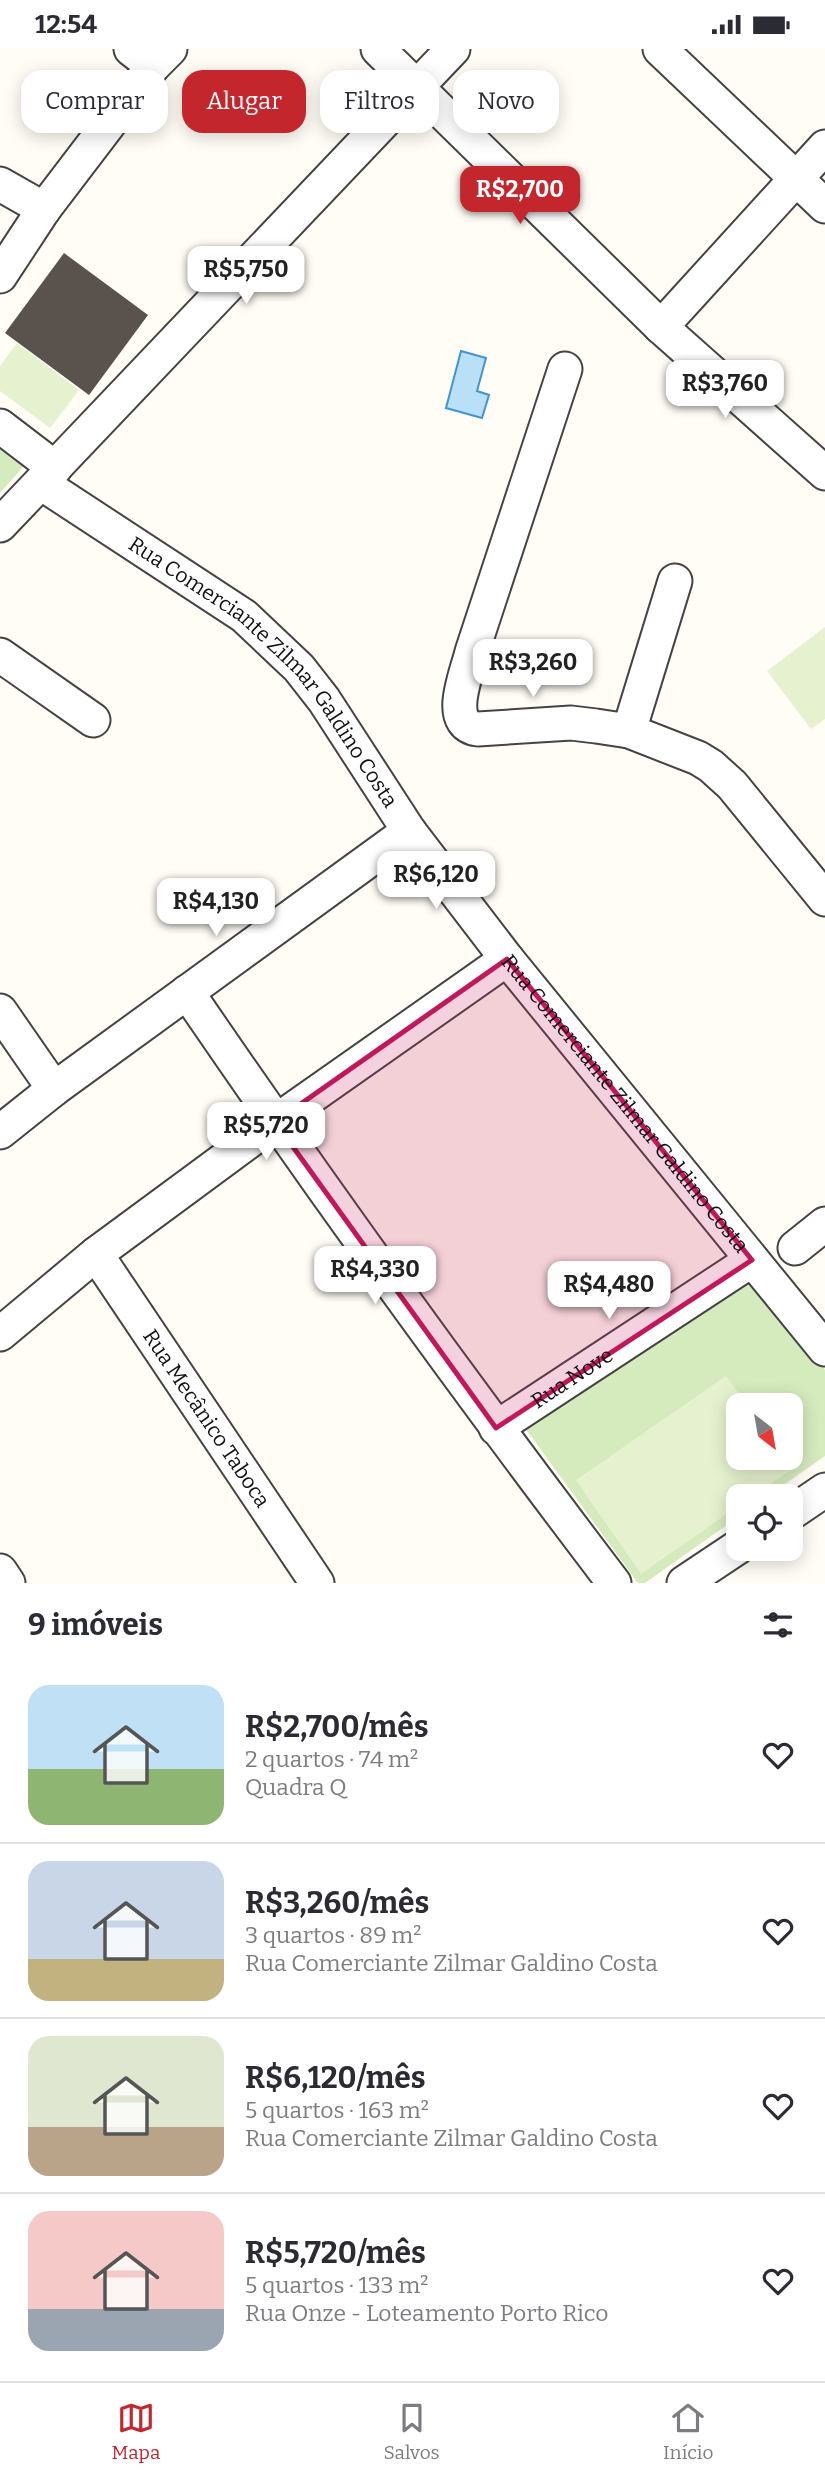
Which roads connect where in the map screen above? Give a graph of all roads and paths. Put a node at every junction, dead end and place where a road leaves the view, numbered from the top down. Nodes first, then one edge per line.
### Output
1 (378, 49) edge
2 (453, 49) edge
3 (660, 49) edge
4 (151, 55) edge
5 (400, 70) edge
6 (433, 70) edge
7 (439, 108) edge
8 (372, 133) edge
9 (825, 147) edge
10 (796, 180) junction
11 (0, 184) edge
12 (825, 206) edge
13 (44, 209) junction
14 (0, 276) edge
15 (661, 327) junction
16 (565, 369) dead end
17 (0, 426) edge
18 (825, 473) edge
19 (48, 475) junction
20 (0, 525) edge
21 (675, 581) dead end
22 (0, 655) edge
23 (93, 720) dead end
24 (629, 731) junction
25 (410, 831) junction
26 (825, 899) edge
27 (507, 959) junction
28 (187, 992) junction
29 (0, 1011) edge
30 (54, 1089) junction
31 (275, 1122) junction
32 (0, 1132) edge
33 (825, 1224) edge
34 (795, 1248) dead end
35 (96, 1254) junction
36 (752, 1260) junction
37 (0, 1334) edge
38 (825, 1349) edge
39 (496, 1428) junction
40 (825, 1490) edge
41 (803, 1505) edge
42 (726, 1555) edge
43 (0, 1571) edge
44 (8, 1583) edge
45 (317, 1583) edge
46 (614, 1583) edge
47 (684, 1583) edge

1 - 5 street
2 - 6 street
3 - 10 street
4 - 13 street
7 - 15 street
8 - 19 street
9 - 10 street
10 - 12 street
10 - 15 street
11 - 13 street
13 - 14 street
15 - 18 street
16 - 24 street
17 - 19 street, Rua Comerciante Zilmar Galdino Costa
19 - 20 street
19 - 25 street, Rua Comerciante Zilmar Galdino Costa
21 - 24 street
22 - 23 street
24 - 26 street
25 - 27 street, Rua Comerciante Zilmar Galdino Costa
25 - 28 street
27 - 31 street
27 - 36 street, Rua Comerciante Zilmar Galdino Costa
28 - 30 street
28 - 31 street
29 - 30 street
30 - 32 street
31 - 35 street
31 - 39 street
33 - 34 street
35 - 37 street
35 - 45 street, Rua Mecânico Taboca
36 - 38 street, Rua Comerciante Zilmar Galdino Costa
36 - 39 street, Rua Nove
39 - 46 street
40 - 41 street
42 - 47 street
43 - 44 street

